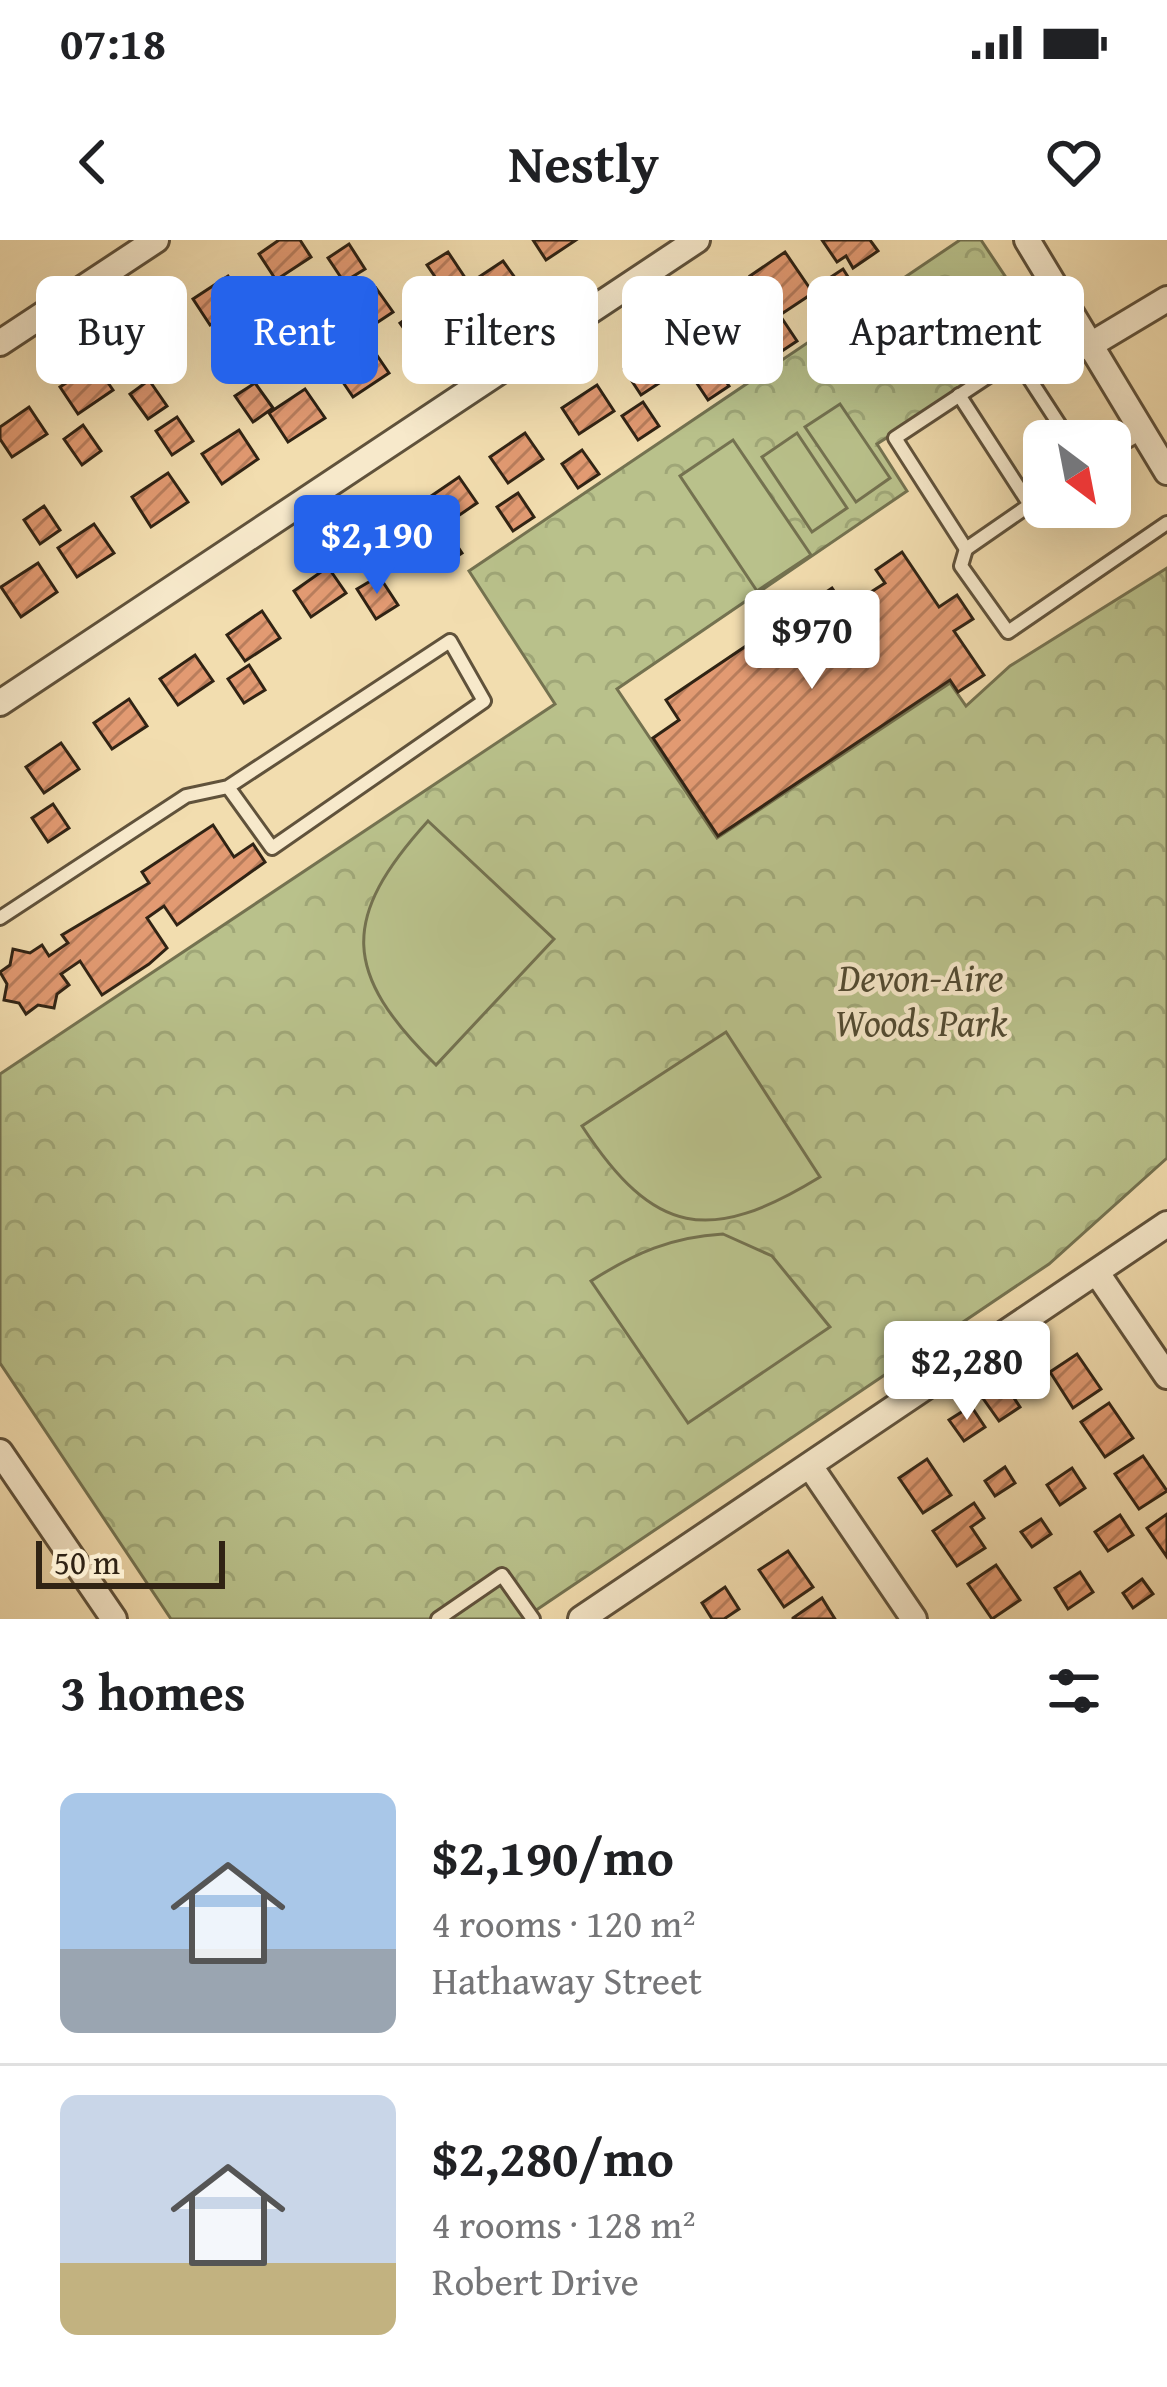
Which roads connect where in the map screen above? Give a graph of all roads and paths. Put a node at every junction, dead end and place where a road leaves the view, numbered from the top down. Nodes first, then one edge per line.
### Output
1 (156, 240) edge
2 (697, 240) edge
3 (1027, 240) edge
4 (1167, 298) edge
5 (0, 343) edge
6 (1087, 347) junction
7 (959, 395) junction
8 (1056, 420) edge
9 (1141, 433) junction
10 (1131, 439) edge
11 (1167, 472) edge
12 (1023, 494) edge
13 (1023, 510) edge
14 (1167, 523) edge
15 (966, 549) junction
16 (0, 703) edge
17 (228, 788) junction
18 (0, 918) edge
19 (1167, 1224) edge
20 (1097, 1273) junction
21 (1167, 1376) edge
22 (0, 1452) edge
23 (810, 1466) junction
24 (24, 1488) junction
25 (0, 1503) edge
26 (114, 1619) edge
27 (438, 1619) edge
28 (533, 1619) edge
29 (581, 1619) edge
30 (914, 1619) edge

1 - 5 street
2 - 16 street
3 - 6 street
4 - 6 street
6 - 9 street
7 - 8 lane
7 - 12 lane
7 - 15 lane
9 - 10 lane
9 - 11 street
13 - 15 lane
14 - 15 lane
17 - 17 lane
17 - 18 lane
19 - 20 street
20 - 21 street
20 - 23 street
22 - 24 street
23 - 29 street
23 - 30 street
24 - 25 street
24 - 26 street
27 - 28 lane

